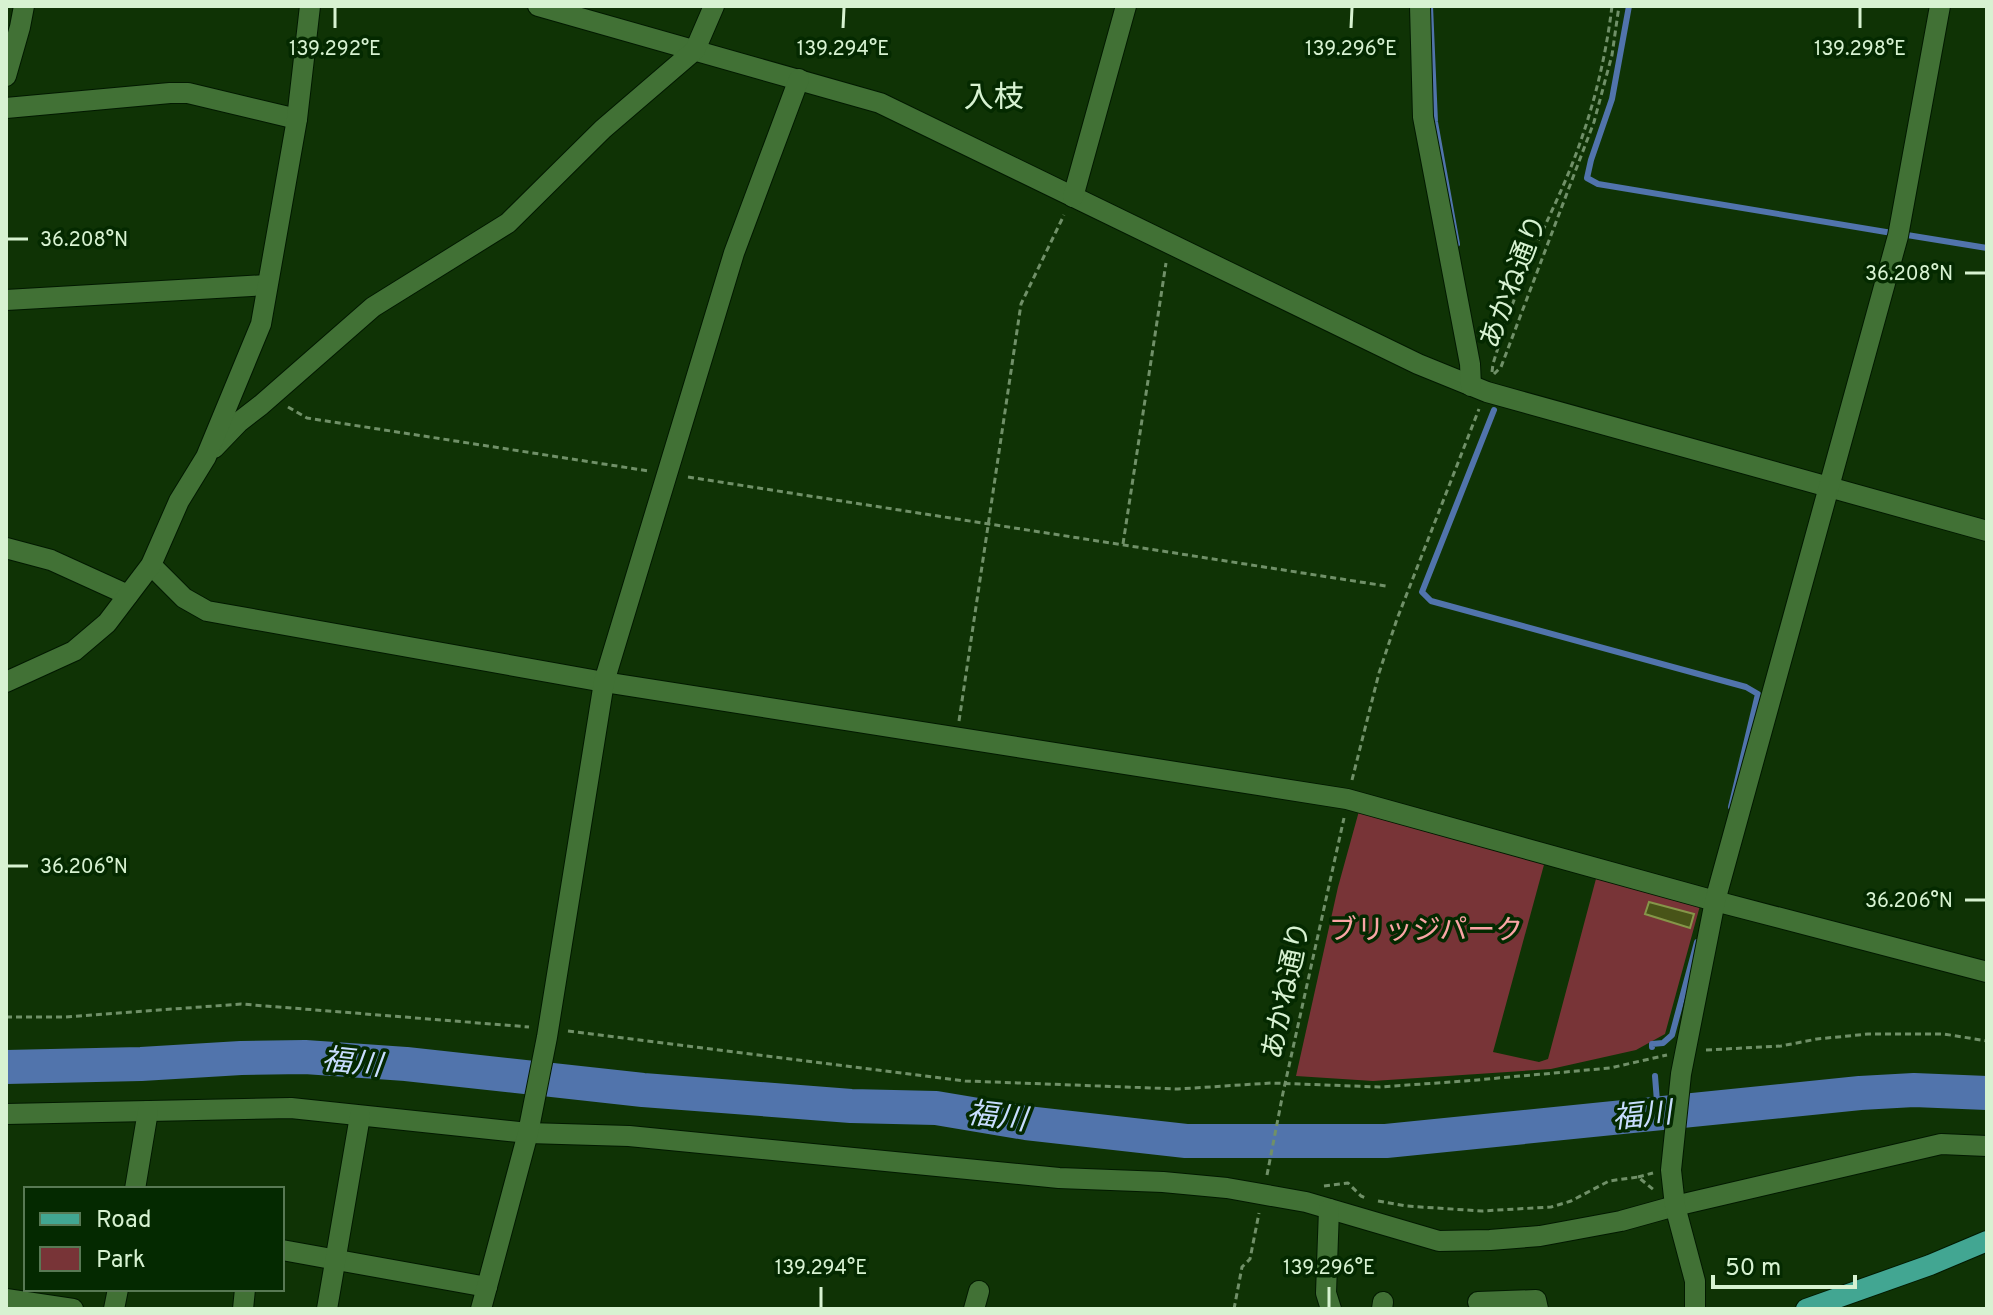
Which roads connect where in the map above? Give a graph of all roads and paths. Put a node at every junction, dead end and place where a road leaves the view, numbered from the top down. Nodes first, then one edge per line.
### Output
1 (24, 6) edge
2 (310, 6) edge
3 (538, 6) edge
4 (714, 6) edge
5 (1126, 6) edge
6 (1420, 6) edge
7 (1612, 6) edge
8 (1619, 6) edge
9 (1940, 6) edge
10 (695, 50) junction
11 (6, 76) edge
12 (799, 79) junction
13 (6, 108) edge
14 (297, 119) junction
15 (1073, 197) junction
16 (1169, 244) junction
17 (267, 285) junction
18 (6, 300) edge
19 (1471, 386) junction
20 (270, 397) junction
21 (1480, 406) dead end
22 (206, 457) junction
23 (666, 473) junction
24 (1827, 486) junction
25 (989, 523) junction
26 (1987, 531) edge
27 (1123, 545) junction
28 (6, 548) edge
29 (151, 565) junction
30 (1386, 586) dead end
31 (128, 595) junction
32 (6, 682) edge
33 (604, 682) junction
34 (956, 737) junction
35 (1352, 780) dead end
36 (1346, 808) dead end
37 (1715, 901) junction
38 (1987, 972) edge
39 (6, 1017) edge
40 (548, 1032) junction
41 (1987, 1041) edge
42 (1685, 1051) junction
43 (1286, 1083) junction
44 (148, 1111) junction
45 (6, 1114) edge
46 (360, 1116) junction
47 (529, 1127) junction
48 (1987, 1146) edge
49 (1665, 1171) junction
50 (1638, 1177) junction
51 (1266, 1182) dead end
52 (135, 1187) edge
53 (1313, 1188) dead end
54 (1656, 1191) dead end
55 (1262, 1201) dead end
56 (1675, 1206) junction
57 (1329, 1209) junction
58 (1987, 1241) edge
59 (284, 1250) edge
60 (335, 1259) junction
61 (487, 1287) junction
62 (6, 1299) edge
63 (1478, 1302) dead end
64 (73, 1309) edge
65 (327, 1309) edge
66 (481, 1309) edge
67 (1234, 1309) edge
68 (1331, 1309) edge
69 (1538, 1309) edge
70 (1695, 1309) edge
71 (1806, 1309) edge

1 - 11 street
2 - 14 street
3 - 10 street
4 - 10 street
5 - 15 street
6 - 19 street
7 - 8 path, あかね通り
9 - 24 street
10 - 12 street
10 - 20 street
12 - 15 street
12 - 23 street
13 - 14 street
14 - 17 street
15 - 16 street
15 - 25 path
16 - 19 street
16 - 27 path
17 - 18 street
17 - 22 street
19 - 24 street
20 - 22 street
20 - 23 path
21 - 35 path
22 - 29 street
23 - 25 path
23 - 33 street
24 - 26 street
24 - 37 street
25 - 27 path
25 - 34 path
27 - 30 path
28 - 31 street
29 - 31 street
29 - 33 street
31 - 32 street
33 - 34 street
33 - 40 street
34 - 37 street
36 - 43 path, あかね通り
37 - 38 street
37 - 42 street
39 - 40 path
40 - 43 path
40 - 47 street
41 - 42 path
42 - 43 path
42 - 49 street
43 - 51 path, あかね通り
44 - 45 street
44 - 46 street
44 - 52 street
46 - 47 street
46 - 60 street
47 - 57 street
47 - 61 street
48 - 56 street
49 - 50 path
49 - 56 street
50 - 53 path
50 - 54 path
55 - 67 path
56 - 57 street
56 - 70 street
57 - 68 street
58 - 71 main road
59 - 60 street
60 - 61 street
60 - 65 street
61 - 66 street
62 - 64 street
63 - 69 street

